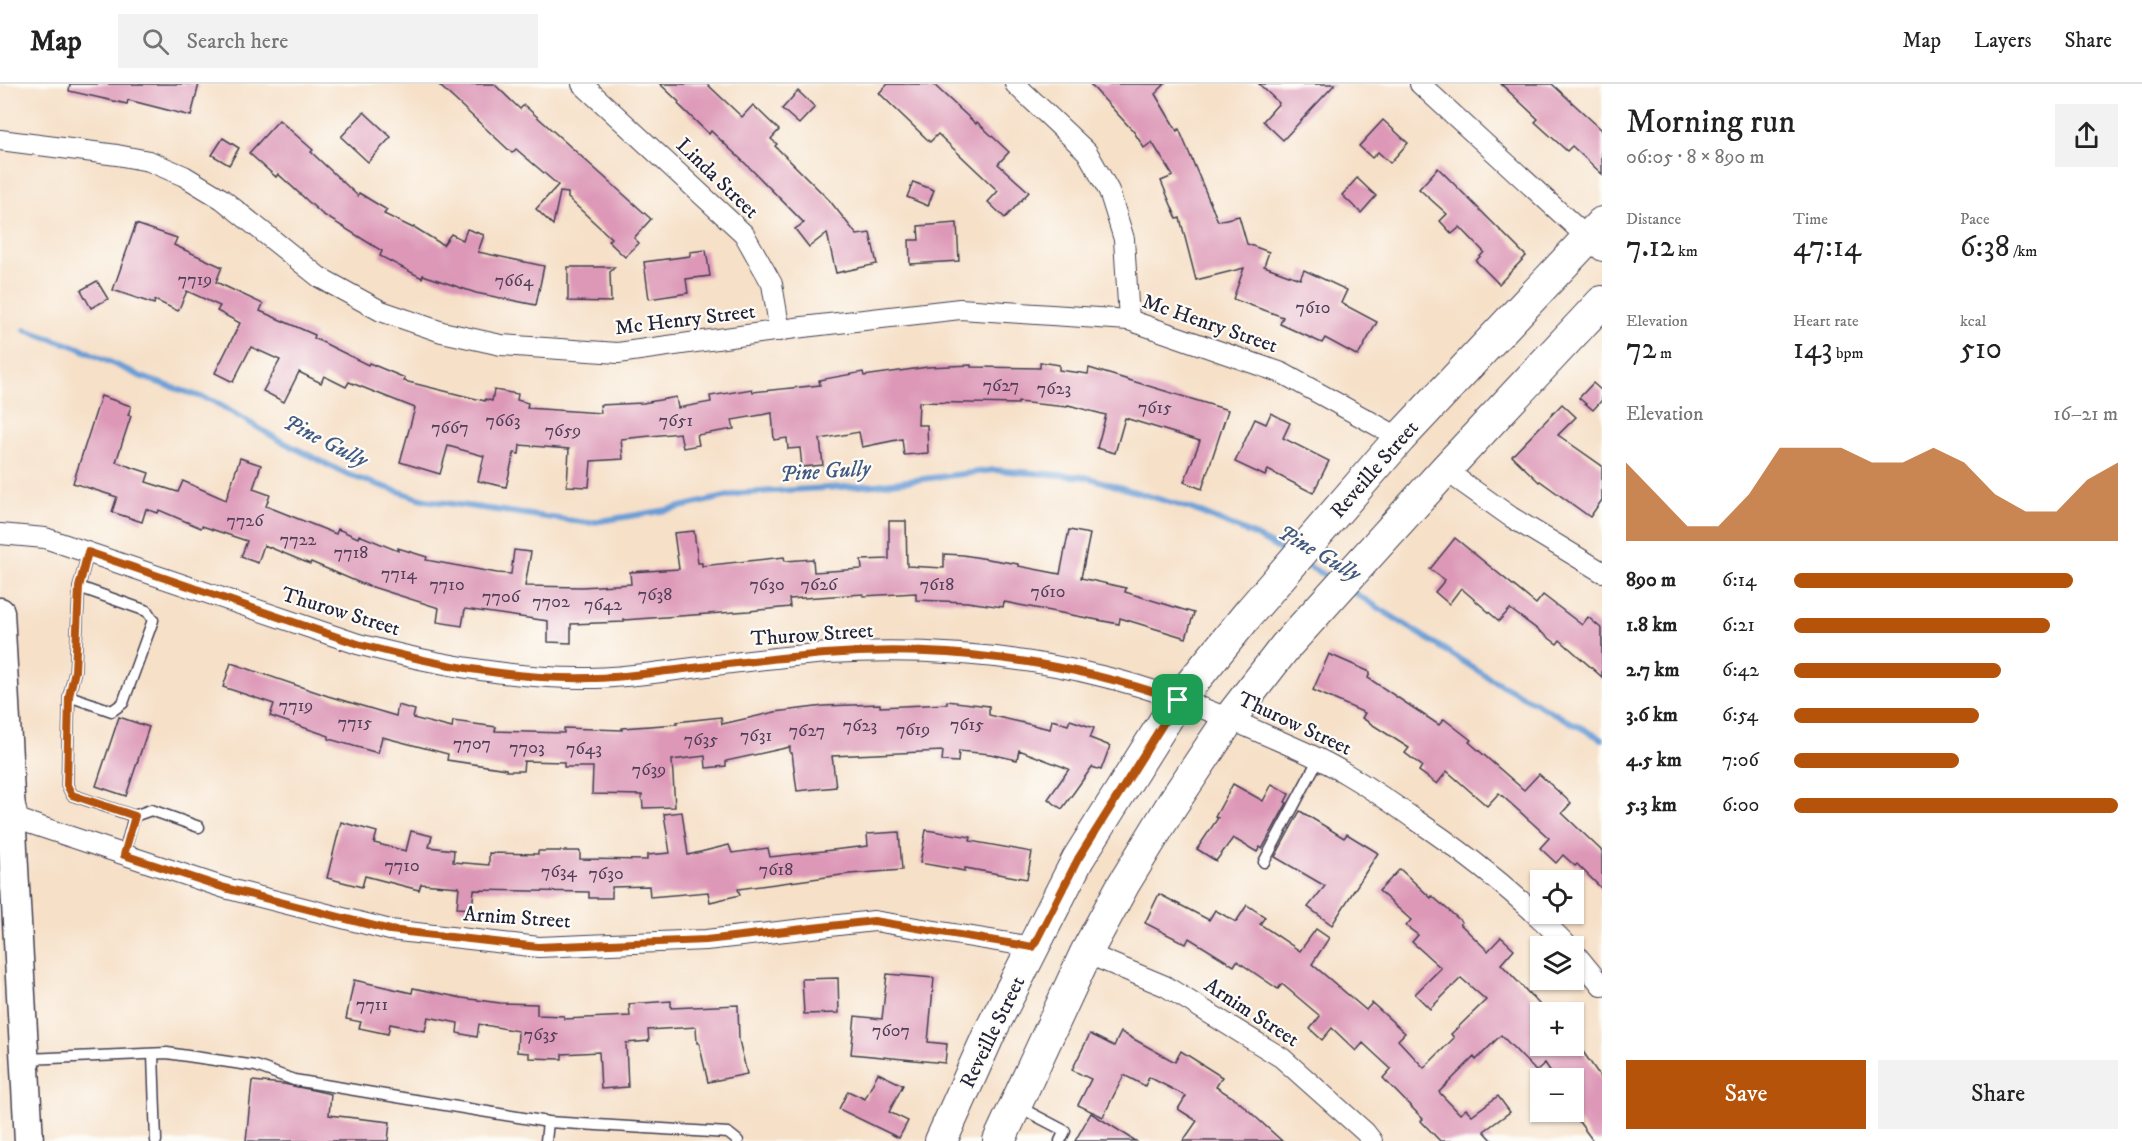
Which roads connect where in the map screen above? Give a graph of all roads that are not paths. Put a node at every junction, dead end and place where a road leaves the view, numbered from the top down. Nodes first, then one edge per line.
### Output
1 (582, 84) edge
2 (1014, 84) edge
3 (1420, 84) edge
4 (0, 140) edge
5 (1597, 237) edge
6 (1602, 302) edge
7 (1129, 320) junction
8 (780, 331) junction
9 (1400, 438) junction
10 (1445, 470) junction
11 (0, 534) edge
12 (88, 552) junction
13 (1602, 572) edge
14 (79, 587) junction
15 (0, 612) edge
16 (69, 696) junction
17 (1178, 700) junction
18 (1230, 718) junction
19 (1319, 758) junction
20 (0, 771) edge
21 (135, 816) junction
22 (10, 817) junction
23 (199, 827) dead end
24 (124, 855) junction
25 (1264, 862) dead end
26 (1558, 936) edge
27 (1033, 947) junction
28 (1086, 953) junction
29 (1584, 964) edge
30 (1602, 987) edge
31 (153, 1054) junction
32 (24, 1059) junction
33 (1016, 1105) junction
34 (548, 1122) junction
35 (29, 1141) edge
36 (156, 1141) edge
37 (546, 1141) edge
38 (738, 1141) edge
39 (941, 1141) edge
40 (999, 1141) edge
41 (1060, 1141) edge
42 (1372, 1141) edge

1 - 8 street, Linda Street
2 - 7 street
3 - 5 street
4 - 8 street, Mc Henry Street
5 - 9 main road, Reveille Street
6 - 10 main road
7 - 8 street, Mc Henry Street
7 - 9 street, Mc Henry Street
9 - 17 main road, Reveille Street
10 - 13 street
10 - 18 main road
11 - 12 street, Thurow Street
12 - 14 lane
12 - 17 street, Thurow Street
14 - 16 lane
14 - 16 lane
15 - 22 main road
16 - 21 lane
17 - 18 street, Thurow Street
17 - 27 main road, Reveille Street
18 - 19 street, Thurow Street
18 - 28 main road
19 - 25 lane
19 - 26 street, Thurow Street
20 - 22 highway
21 - 23 lane
21 - 24 lane
22 - 24 street, Arnim Street
22 - 32 main road
24 - 27 street, Arnim Street
27 - 39 main road, Reveille Street
28 - 33 main road
28 - 42 street, Arnim Street
29 - 30 street
31 - 32 lane
31 - 34 lane
31 - 36 lane
32 - 35 main road
33 - 40 main road
33 - 41 lane
34 - 37 lane
34 - 38 lane

